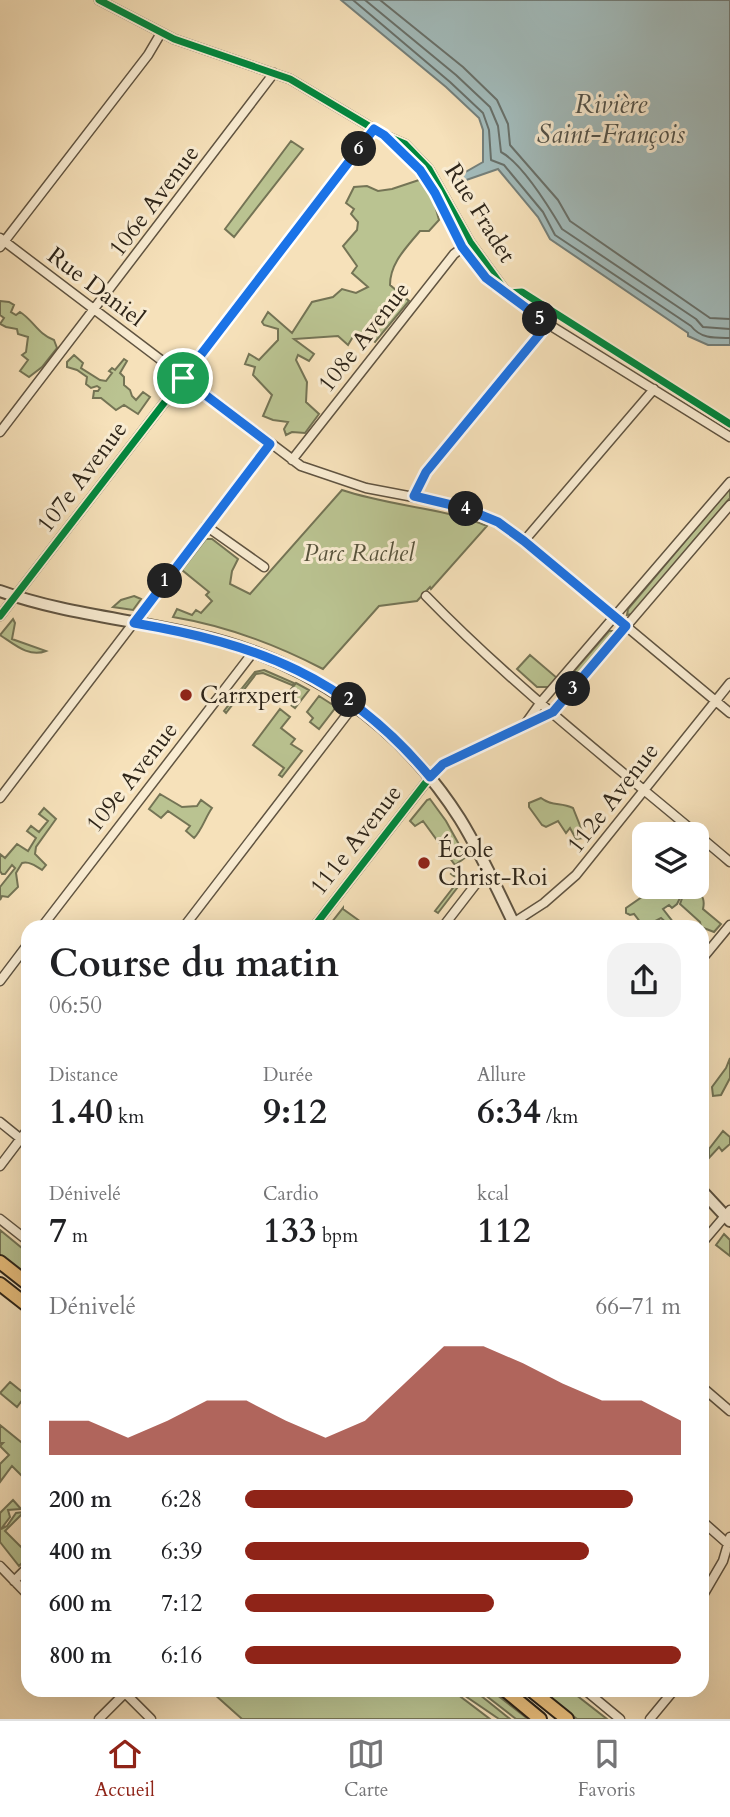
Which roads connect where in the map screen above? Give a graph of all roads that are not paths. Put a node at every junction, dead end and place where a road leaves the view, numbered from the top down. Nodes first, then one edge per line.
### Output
1 (99, 0) edge
2 (162, 33) junction
3 (274, 73) junction
4 (374, 129) junction
5 (1, 242) edge
6 (466, 245) junction
7 (94, 311) junction
8 (548, 324) junction
9 (183, 378) junction
10 (654, 389) junction
11 (0, 432) edge
12 (730, 437) edge
13 (270, 444) junction
14 (292, 460) junction
15 (730, 482) edge
16 (414, 496) junction
17 (730, 505) edge
18 (206, 526) junction
19 (524, 541) junction
20 (264, 567) dead end
21 (0, 591) edge
22 (15, 596) junction
23 (426, 596) dead end
24 (0, 615) edge
25 (615, 617) junction
26 (134, 623) junction
27 (626, 626) junction
28 (254, 651) junction
29 (730, 683) edge
30 (715, 701) junction
31 (541, 702) junction
32 (355, 704) junction
33 (553, 712) junction
34 (730, 713) edge
35 (526, 723) junction
36 (430, 777) junction
37 (645, 790) junction
38 (0, 798) edge
39 (730, 862) edge
40 (489, 871) junction
41 (47, 920) edge
42 (189, 920) edge
43 (319, 920) edge
44 (448, 920) edge
45 (512, 920) edge
46 (521, 920) edge
47 (730, 925) edge
48 (709, 950) edge
49 (21, 953) edge
50 (0, 981) edge
51 (0, 1122) edge
52 (20, 1139) joint
53 (0, 1166) edge
54 (709, 1198) edge
55 (728, 1216) edge
56 (0, 1219) edge
57 (21, 1236) edge
58 (709, 1236) edge
59 (0, 1262) edge
60 (21, 1278) edge
61 (0, 1284) edge
62 (21, 1300) edge
63 (709, 1393) edge
64 (730, 1411) edge
65 (709, 1526) edge
66 (729, 1540) edge
67 (0, 1566) edge
68 (21, 1574) edge
69 (14, 1581) junction
70 (709, 1585) edge
71 (21, 1588) edge
72 (119, 1697) edge
73 (131, 1697) edge
74 (513, 1697) edge
75 (540, 1697) edge
76 (593, 1697) edge
77 (668, 1697) edge
78 (99, 1719) edge
79 (151, 1719) edge
80 (540, 1719) edge
81 (567, 1719) edge
82 (620, 1719) edge
83 (650, 1719) edge

1 - 2 street, Rue Fradet
2 - 3 street, Rue Fradet
2 - 5 street
3 - 4 street, Rue Fradet
3 - 7 street, 106e Avenue
4 - 6 street, Rue Fradet
4 - 9 street, 107e Avenue
5 - 7 street, Rue Daniel
6 - 8 street, Rue Fradet
6 - 14 street, 108e Avenue
7 - 9 street, Rue Daniel
7 - 11 street, 106e Avenue
8 - 10 street, Rue Fradet
8 - 16 street
9 - 13 street, Rue Daniel
9 - 22 street, 107e Avenue
10 - 12 street, Rue Fradet
10 - 19 street
13 - 14 street, Rue Daniel
13 - 18 street
14 - 16 street, Rue Daniel
15 - 25 street, 111e Avenue
16 - 19 street, Rue Daniel
17 - 27 street, 111e Avenue
18 - 20 street
18 - 26 street
19 - 25 street, Rue Daniel
21 - 22 street
22 - 24 street, 107e Avenue
22 - 26 street
23 - 31 street
25 - 27 street, Rue Daniel
25 - 31 street, 111e Avenue
26 - 28 street
26 - 38 street
27 - 30 street, Rue Daniel
27 - 33 street, 111e Avenue
28 - 32 street
28 - 41 street, 109e Avenue
29 - 30 street, 112e Avenue
30 - 34 street, Rue Daniel
30 - 37 street, 112e Avenue
31 - 33 street
31 - 35 street, 111e Avenue
32 - 36 street
32 - 42 street
33 - 35 street, 111e Avenue
33 - 37 street
35 - 36 street, 111e Avenue
36 - 40 street
36 - 43 street, 111e Avenue
37 - 39 street
37 - 46 street, 112e Avenue
40 - 44 street
40 - 45 street
47 - 48 street
49 - 50 street
51 - 52 street
52 - 53 street
54 - 55 street
55 - 58 street
56 - 57 street
59 - 60 main road
61 - 62 main road
63 - 64 street
65 - 66 street
66 - 70 street
67 - 69 street
68 - 69 street
69 - 71 street
72 - 78 street
73 - 79 street
74 - 80 main road
75 - 81 main road
76 - 82 street
77 - 83 street

